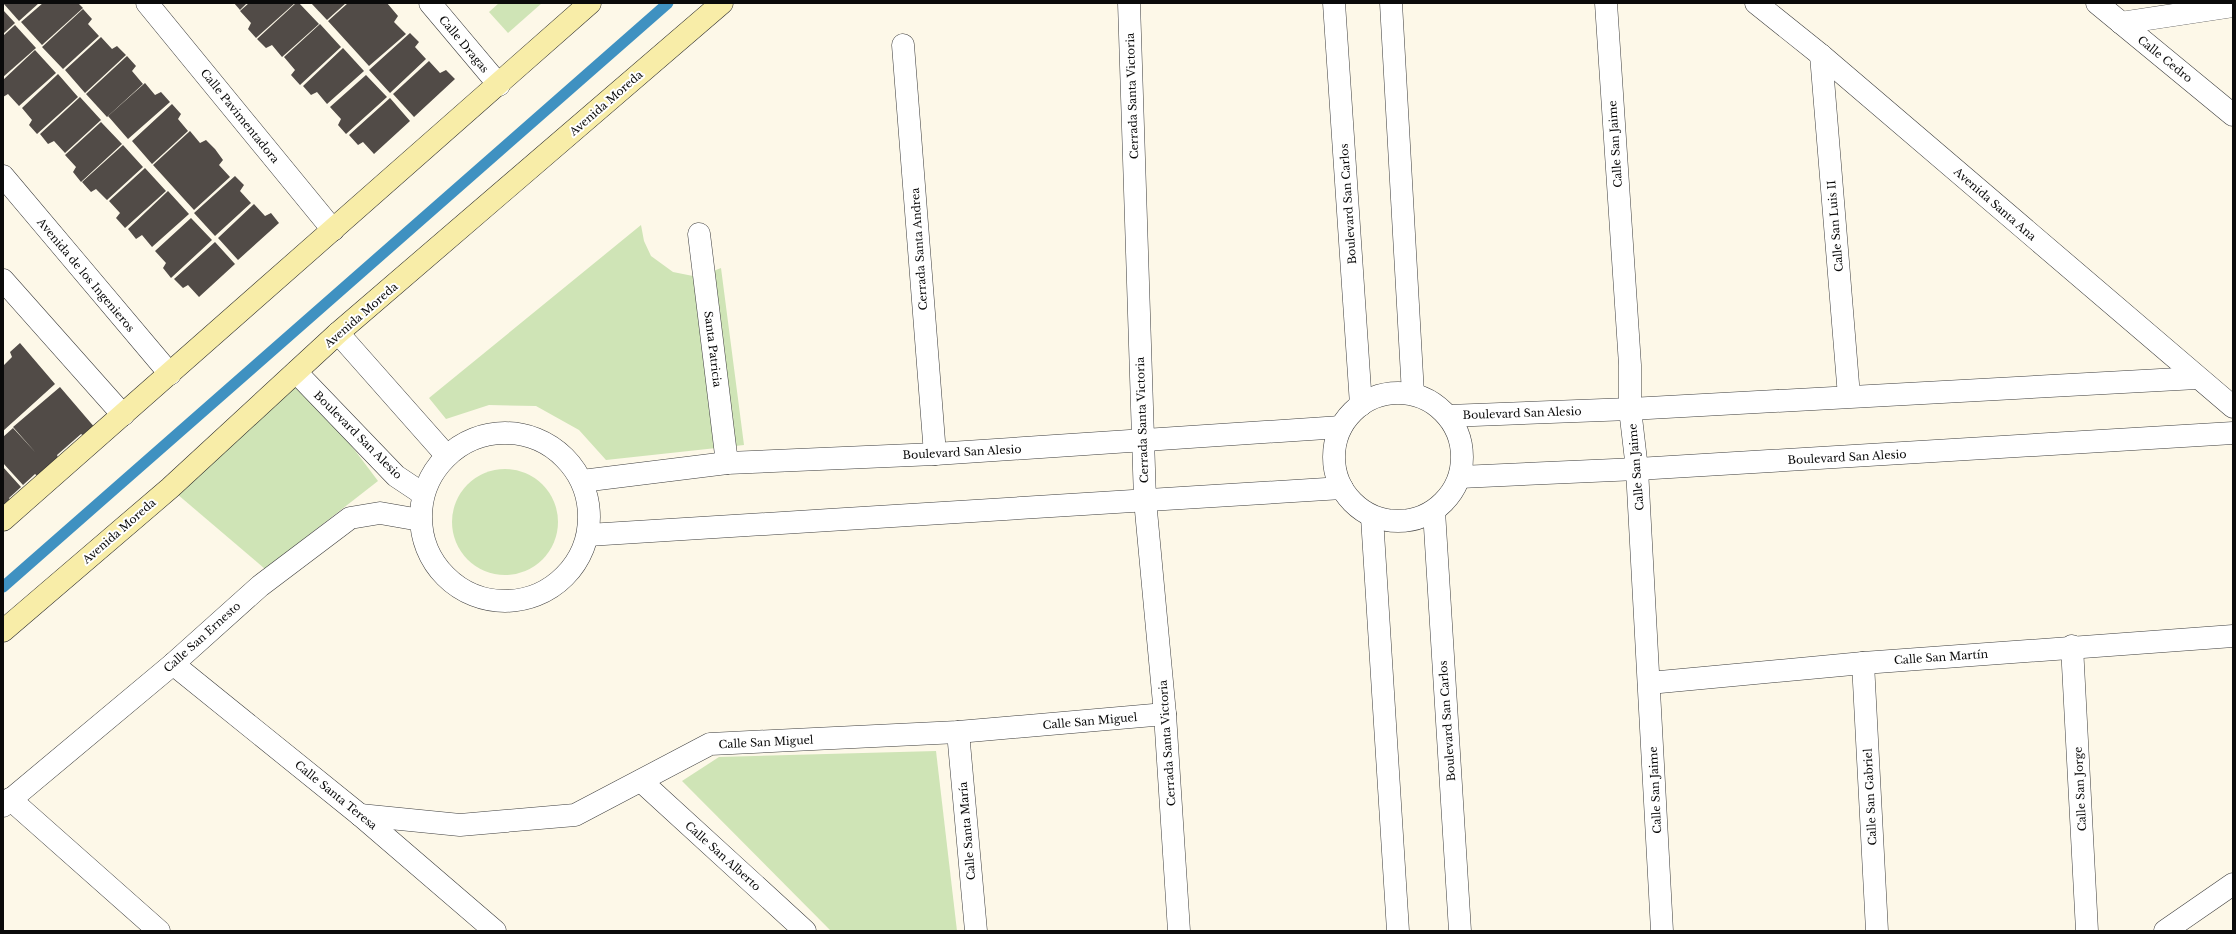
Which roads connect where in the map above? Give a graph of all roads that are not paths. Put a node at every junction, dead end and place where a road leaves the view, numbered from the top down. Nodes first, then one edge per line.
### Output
1 (147, 3) edge
2 (430, 3) edge
3 (590, 3) edge
4 (722, 3) edge
5 (1129, 3) edge
6 (1334, 3) edge
7 (1391, 3) edge
8 (1606, 3) edge
9 (1756, 3) edge
10 (2097, 3) edge
11 (2233, 6) edge
12 (2121, 23) junction
13 (903, 45) dead end
14 (1821, 55) junction
15 (499, 84) junction
16 (2233, 115) edge
17 (3, 176) edge
18 (333, 230) junction
19 (699, 234) dead end
20 (3, 280) edge
21 (338, 333) junction
22 (296, 372) junction
23 (170, 374) junction
24 (2197, 378) junction
25 (1413, 394) junction
26 (1849, 396) junction
27 (1361, 405) junction
28 (2233, 407) edge
29 (1630, 409) junction
30 (123, 415) junction
31 (1448, 416) junction
32 (1342, 427) junction
33 (2233, 433) edge
34 (1143, 441) junction
35 (935, 454) junction
36 (446, 455) junction
37 (727, 463) junction
38 (1637, 469) junction
39 (1460, 477) junction
40 (582, 481) junction
41 (1342, 488) junction
42 (423, 494) junction
43 (1145, 500) junction
44 (1434, 511) junction
45 (1372, 517) junction
46 (3, 520) edge
47 (420, 520) junction
48 (588, 535) junction
49 (3, 631) edge
50 (2233, 636) edge
51 (2072, 646) junction
52 (1864, 663) junction
53 (173, 664) junction
54 (1649, 683) junction
55 (1166, 714) junction
56 (958, 732) junction
57 (641, 781) junction
58 (6, 803) edge
59 (360, 814) junction
60 (2233, 884) edge
61 (160, 931) edge
62 (495, 931) edge
63 (805, 931) edge
64 (976, 931) edge
65 (1179, 931) edge
66 (1398, 931) edge
67 (1460, 931) edge
68 (1662, 931) edge
69 (1877, 931) edge
70 (2087, 931) edge
71 (2165, 931) edge

1 - 18 street, Calle Pavimentadora
2 - 15 street, Calle Dragas
3 - 15 main road
4 - 21 main road, Avenida Moreda
5 - 34 street, Cerrada Santa Victoria
6 - 27 street, Boulevard San Carlos
7 - 25 street
8 - 29 street, Calle San Jaime
9 - 14 street, Avenida Santa Ana
10 - 12 street, Calle Cedro
11 - 12 street
12 - 16 street, Calle Cedro
13 - 35 street, Cerrada Santa Andrea
14 - 24 street, Avenida Santa Ana
14 - 26 street, Calle San Luis II
15 - 18 main road
17 - 23 street, Avenida de los Ingenieros
18 - 23 main road
19 - 37 street, Santa Patricia
20 - 30 street
21 - 22 main road, Avenida Moreda
21 - 36 street
22 - 42 street, Boulevard San Alesio
22 - 49 main road, Avenida Moreda
23 - 30 main road
24 - 26 street, Boulevard San Alesio
24 - 28 street, Avenida Santa Ana
25 - 27 street
25 - 31 street
26 - 29 street, Boulevard San Alesio
27 - 32 street
29 - 31 street, Boulevard San Alesio
29 - 38 street, Calle San Jaime
30 - 46 main road
31 - 39 street
32 - 34 street, Boulevard San Alesio
32 - 41 street
33 - 38 street, Boulevard San Alesio
34 - 35 street, Boulevard San Alesio
34 - 43 street, Cerrada Santa Victoria
35 - 37 street, Boulevard San Alesio
36 - 40 street
36 - 42 street
37 - 40 street, Boulevard San Alesio
38 - 39 street, Boulevard San Alesio
38 - 54 street, Calle San Jaime
39 - 44 street
40 - 48 street
41 - 43 street
41 - 45 street
42 - 47 street
43 - 48 street
43 - 55 street, Cerrada Santa Victoria
44 - 45 street
44 - 67 street, Boulevard San Carlos
45 - 66 street
47 - 48 street
47 - 53 street, Calle San Ernesto
50 - 51 street, Calle San Martín
51 - 52 street, Calle San Martín
51 - 70 street, Calle San Jorge
52 - 54 street, Calle San Martín
52 - 69 street, Calle San Gabriel
53 - 58 street, Calle San Ernesto
53 - 59 street, Calle Santa Teresa
54 - 68 street, Calle San Jaime
55 - 56 street, Calle San Miguel
55 - 65 street, Cerrada Santa Victoria
56 - 57 street, Calle San Miguel
56 - 64 street, Calle Santa María
57 - 59 street, Calle San Miguel
57 - 63 street, Calle San Alberto
58 - 61 street
59 - 62 street, Calle Santa Teresa
60 - 71 street

